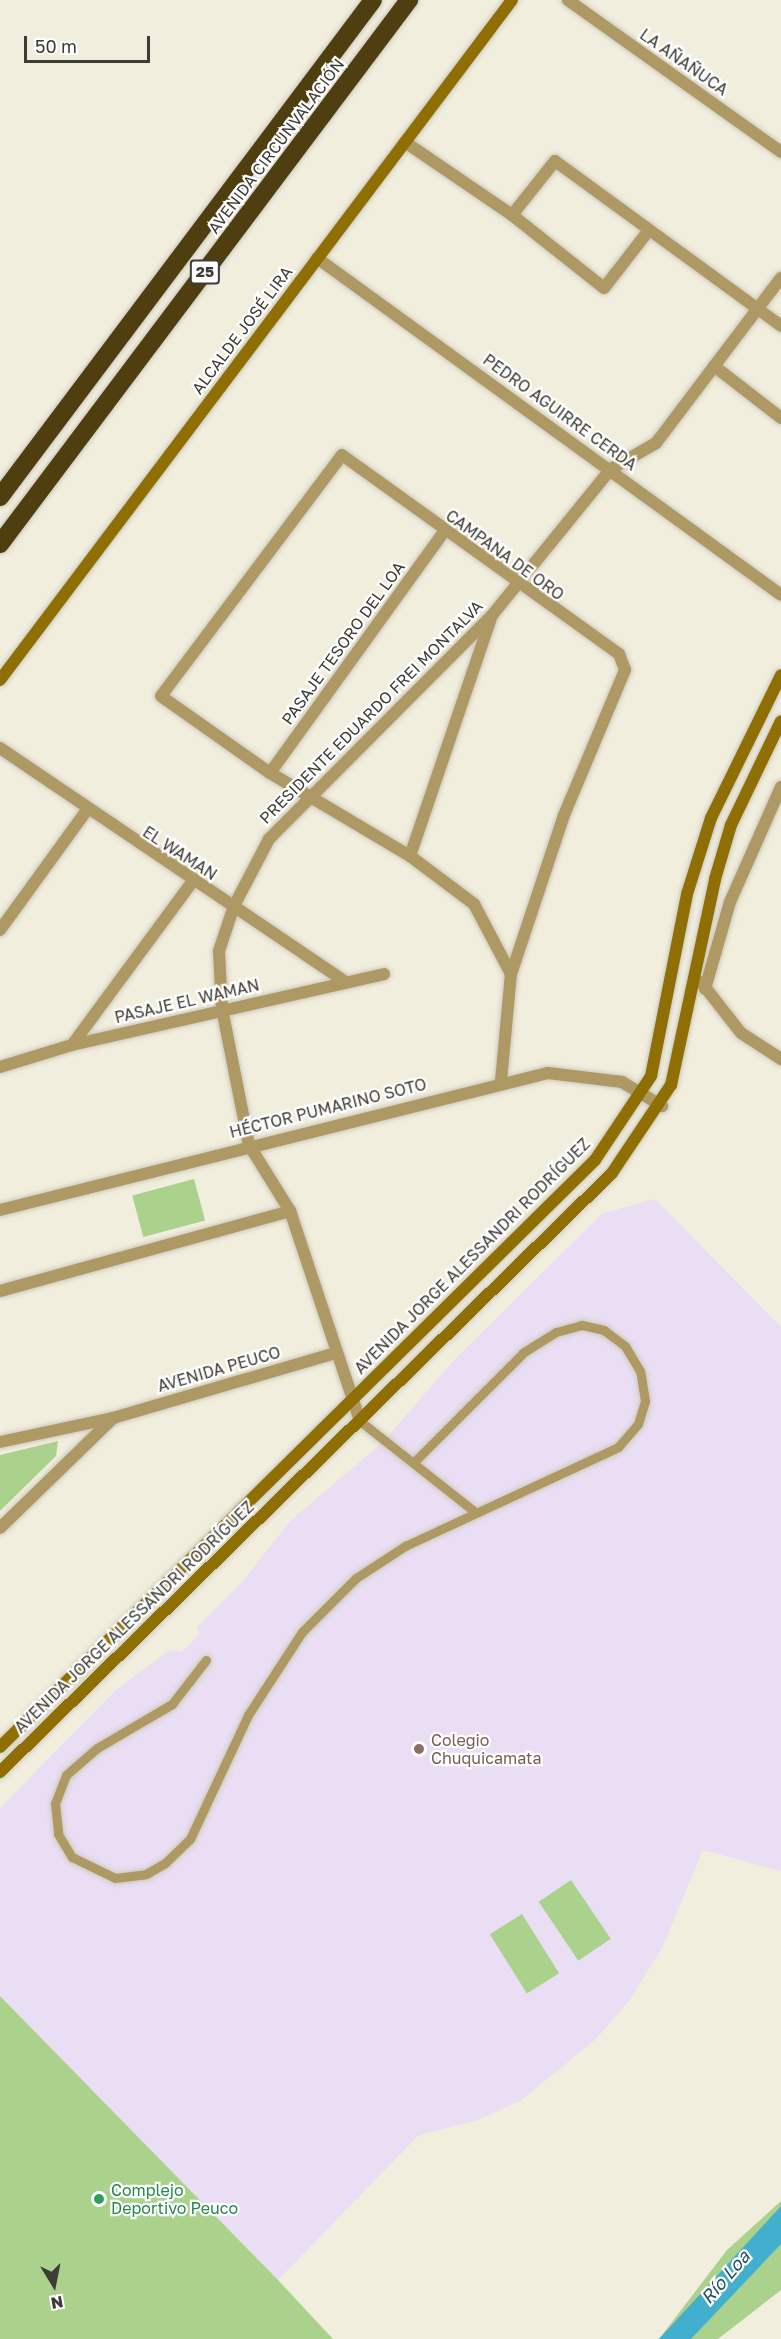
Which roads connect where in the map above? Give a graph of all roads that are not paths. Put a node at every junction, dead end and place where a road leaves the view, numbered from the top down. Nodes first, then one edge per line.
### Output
1 (373, 0) edge
2 (410, 0) edge
3 (512, 0) edge
4 (568, 0) edge
5 (405, 142) junction
6 (781, 152) edge
7 (512, 215) junction
8 (649, 230) junction
9 (317, 258) junction
10 (781, 278) edge
11 (758, 308) junction
12 (781, 326) edge
13 (714, 366) junction
14 (781, 418) edge
15 (611, 469) junction
16 (0, 497) edge
17 (444, 532) junction
18 (0, 544) edge
19 (518, 584) junction
20 (781, 595) edge
21 (493, 614) junction
22 (781, 675) edge
23 (0, 680) edge
24 (781, 721) edge
25 (0, 748) edge
26 (270, 773) junction
27 (781, 787) edge
28 (307, 796) junction
29 (86, 811) junction
30 (410, 856) junction
31 (192, 882) junction
32 (234, 906) junction
33 (0, 930) edge
34 (697, 972) junction
35 (384, 974) dead end
36 (511, 974) junction
37 (345, 982) junction
38 (705, 989) junction
39 (222, 1009) junction
40 (72, 1045) junction
41 (781, 1059) edge
42 (0, 1067) edge
43 (501, 1081) junction
44 (643, 1090) junction
45 (662, 1106) junction
46 (249, 1145) junction
47 (0, 1210) edge
48 (290, 1211) junction
49 (0, 1291) edge
50 (335, 1353) junction
51 (356, 1395) junction
52 (113, 1418) junction
53 (360, 1421) junction
54 (0, 1442) edge
55 (414, 1462) junction
56 (474, 1511) junction
57 (0, 1528) edge
58 (144, 1604) junction
59 (157, 1615) junction
60 (206, 1660) dead end
61 (0, 1747) edge
62 (0, 1773) edge

1 - 16 highway, AVENIDA CIRCUNVALACIÓN / 25
2 - 18 highway, AVENIDA CIRCUNVALACIÓN / 25
3 - 5 street, ALCALDE JOSÉ LIRA
4 - 6 street, LA AÑAÑUCA
5 - 7 street
5 - 9 street, ALCALDE JOSÉ LIRA
7 - 8 street
7 - 8 street
8 - 11 street
9 - 15 street, PEDRO AGUIRRE CERDA
9 - 23 street, ALCALDE JOSÉ LIRA
10 - 11 street, PRESIDENTE EDUARDO FREI MONTALVA
11 - 12 street
11 - 13 street, PRESIDENTE EDUARDO FREI MONTALVA
13 - 14 street
13 - 15 street, PRESIDENTE EDUARDO FREI MONTALVA
15 - 19 street, PRESIDENTE EDUARDO FREI MONTALVA
15 - 20 street, PEDRO AGUIRRE CERDA
17 - 19 street, CAMPANA DE ORO
17 - 26 street, PASAJE TESORO DEL LOA
17 - 26 street, CAMPANA DE ORO
19 - 21 street, PRESIDENTE EDUARDO FREI MONTALVA
19 - 36 street, CAMPANA DE ORO
21 - 28 street, PRESIDENTE EDUARDO FREI MONTALVA
21 - 30 street
22 - 44 street, AVENIDA JORGE ALESSANDRI RODRÍGUEZ
24 - 34 street, AVENIDA JORGE ALESSANDRI RODRÍGUEZ
25 - 29 street, EL WAMAN
26 - 28 street
27 - 38 street
28 - 30 street
28 - 32 street, PRESIDENTE EDUARDO FREI MONTALVA
29 - 31 street, EL WAMAN
29 - 33 street
30 - 36 street
31 - 32 street, EL WAMAN
31 - 40 street
32 - 37 street, EL WAMAN
32 - 39 street, PRESIDENTE EDUARDO FREI MONTALVA
34 - 38 street
34 - 45 street, AVENIDA JORGE ALESSANDRI RODRÍGUEZ
35 - 37 street, PASAJE EL WAMAN
36 - 43 street, CAMPANA DE ORO
37 - 39 street, PASAJE EL WAMAN
38 - 41 street
39 - 40 street, PASAJE EL WAMAN
39 - 46 street, PRESIDENTE EDUARDO FREI MONTALVA
40 - 42 street, PASAJE EL WAMAN
43 - 44 street, HÉCTOR PUMARINO SOTO
43 - 46 street, HÉCTOR PUMARINO SOTO
44 - 45 street, HÉCTOR PUMARINO SOTO
44 - 51 street, AVENIDA JORGE ALESSANDRI RODRÍGUEZ
45 - 53 street, AVENIDA JORGE ALESSANDRI RODRÍGUEZ
46 - 47 street, HÉCTOR PUMARINO SOTO
46 - 48 street, PRESIDENTE EDUARDO FREI MONTALVA
48 - 49 street
48 - 50 street, PRESIDENTE EDUARDO FREI MONTALVA
50 - 51 street, PRESIDENTE EDUARDO FREI MONTALVA
50 - 52 street, AVENIDA PEUCO
51 - 53 street, PRESIDENTE EDUARDO FREI MONTALVA
51 - 58 street, AVENIDA JORGE ALESSANDRI RODRÍGUEZ
52 - 54 street, AVENIDA PEUCO
52 - 57 street, AVENIDA PEUCO
53 - 55 lane
53 - 59 street, AVENIDA JORGE ALESSANDRI RODRÍGUEZ
55 - 56 lane
55 - 56 lane
56 - 60 lane
58 - 59 lane
58 - 61 street, AVENIDA JORGE ALESSANDRI RODRÍGUEZ
59 - 62 street, AVENIDA JORGE ALESSANDRI RODRÍGUEZ

